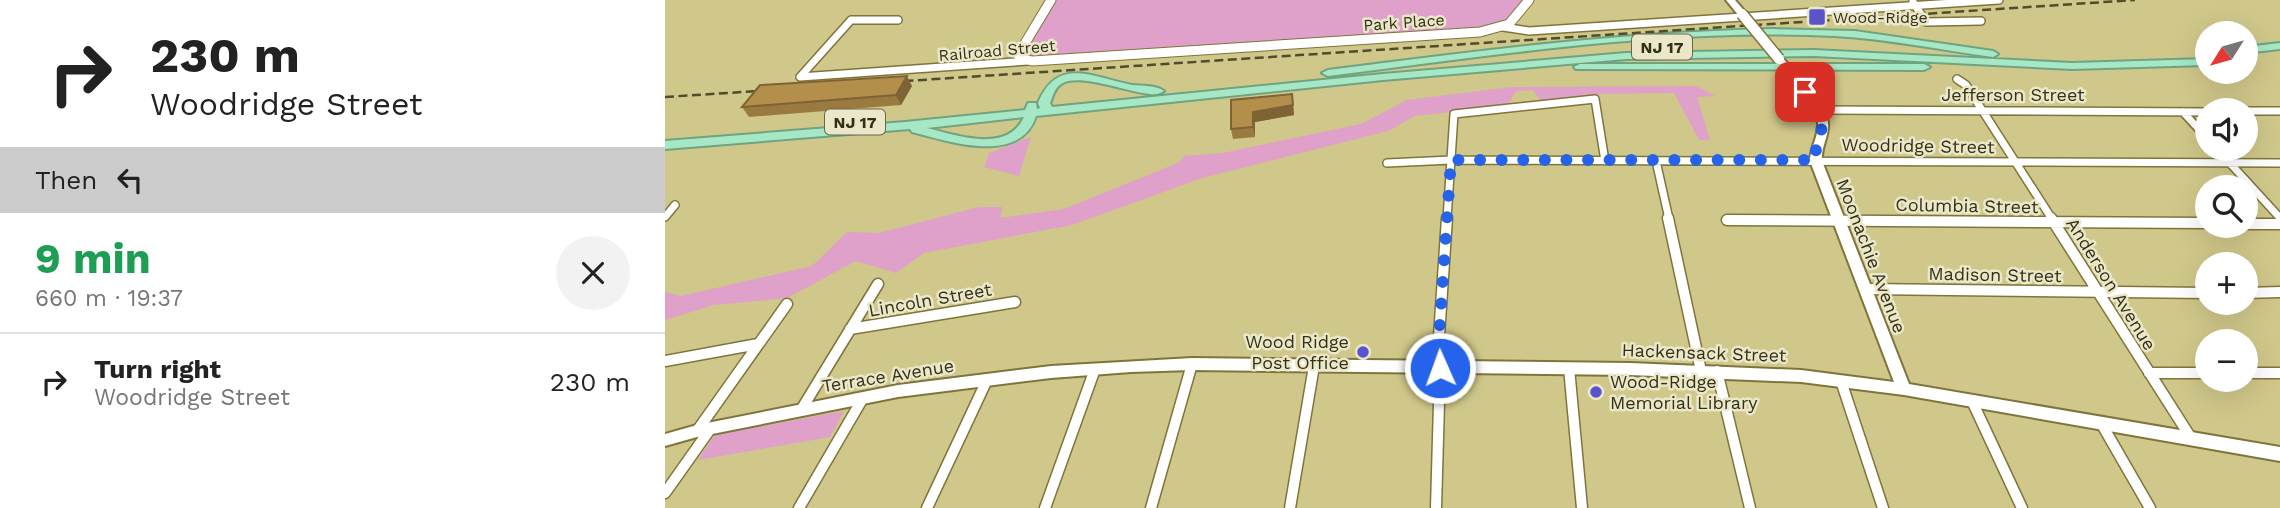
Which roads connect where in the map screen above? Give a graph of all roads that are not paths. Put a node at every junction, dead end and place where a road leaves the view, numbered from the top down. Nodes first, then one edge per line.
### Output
1 (1051, 0) edge
2 (1529, 0) edge
3 (1730, 0) edge
4 (1983, 0) edge
5 (1999, 0) edge
6 (1913, 3) edge
7 (898, 20) dead end
8 (1981, 21) dead end
9 (1503, 27) junction
10 (1757, 33) junction
11 (2280, 46) edge
12 (1216, 48) joint
13 (2258, 49) edge
14 (2280, 53) edge
15 (2195, 54) edge
16 (2258, 56) edge
17 (2008, 57) junction
18 (1032, 61) junction
19 (2195, 62) edge
20 (1782, 63) junction
21 (1517, 65) junction
22 (2114, 65) junction
23 (1317, 75) junction
24 (1958, 79) dead end
25 (1158, 91) junction
26 (1039, 107) junction
27 (1819, 110) junction
28 (1983, 111) junction
29 (2258, 111) edge
30 (2280, 111) edge
31 (2183, 112) junction
32 (2195, 112) edge
33 (2195, 125) edge
34 (905, 126) junction
35 (665, 136) edge
36 (665, 145) edge
37 (1451, 160) junction
38 (1605, 160) junction
39 (1816, 160) junction
40 (1656, 161) junction
41 (2227, 161) edge
42 (1387, 163) dead end
43 (2280, 163) edge
44 (2015, 164) junction
45 (2230, 164) junction
46 (670, 205) edge
47 (665, 217) edge
48 (2280, 218) edge
49 (1727, 220) dead end
50 (1839, 220) junction
51 (2054, 223) junction
52 (2195, 223) edge
53 (2258, 223) edge
54 (2280, 224) edge
55 (878, 284) dead end
56 (1866, 289) junction
57 (2280, 292) edge
58 (2099, 293) junction
59 (2195, 293) edge
60 (2258, 293) edge
61 (1015, 302) dead end
62 (787, 304) dead end
63 (850, 329) junction
64 (758, 344) junction
65 (665, 361) edge
66 (1192, 364) junction
67 (1314, 366) junction
68 (1119, 367) joint
69 (1440, 368) junction
70 (1569, 368) junction
71 (1095, 369) junction
72 (1701, 371) junction
73 (1717, 371) junction
74 (2149, 373) junction
75 (2195, 373) edge
76 (2258, 373) edge
77 (2280, 373) edge
78 (987, 380) junction
79 (1841, 381) junction
80 (1904, 389) junction
81 (863, 398) junction
82 (1972, 401) junction
83 (801, 410) junction
84 (2101, 423) junction
85 (704, 430) junction
86 (2191, 438) junction
87 (665, 440) edge
88 (2280, 454) edge
89 (665, 493) edge
90 (799, 508) edge
91 (927, 508) edge
92 (1045, 508) edge
93 (1151, 508) edge
94 (1290, 508) edge
95 (1436, 508) edge
96 (1582, 508) edge
97 (1750, 508) edge
98 (1883, 508) edge
99 (2022, 508) edge
100 (2150, 508) edge

1 - 18 street
2 - 9 street
3 - 10 main road, bridge
4 - 5 street
4 - 6 street, Park Place
6 - 8 street
6 - 9 street, Park Place
7 - 18 street, Railroad Street
9 - 12 street, Park Place
10 - 17 highway
10 - 20 main road, bridge
10 - 23 highway
11 - 13 highway
12 - 18 street, Railroad Street
14 - 16 highway
15 - 17 highway, NJ 17
17 - 23 highway, NJ 17
19 - 22 highway, NJ 17
20 - 21 highway
20 - 22 highway
20 - 27 main road
21 - 22 highway, NJ 17
21 - 26 highway, NJ 17
23 - 25 highway, NJ 17
24 - 28 street, Anderson Avenue
25 - 26 highway, NJ 17
25 - 26 highway
26 - 34 highway, NJ 17
26 - 34 highway
26 - 35 highway, NJ 17
27 - 28 street, Jefferson Street
27 - 39 main road
28 - 31 street, Jefferson Street
28 - 44 street, Anderson Avenue
29 - 30 street
31 - 32 street, Jefferson Street
31 - 33 street
34 - 36 highway, NJ 17
37 - 38 street, Woodridge Street
37 - 38 street
37 - 42 street, Woodridge Street
37 - 69 street
38 - 40 street, Woodridge Street
39 - 40 street, Woodridge Street
39 - 44 street, Woodridge Street
39 - 50 main road, Moonachie Avenue
40 - 72 street
41 - 45 street
43 - 45 street, Woodridge Street
44 - 45 street, Woodridge Street
44 - 51 street, Anderson Avenue
45 - 48 street
46 - 47 street
49 - 50 street, Columbia Street
50 - 51 street, Columbia Street
50 - 56 main road, Moonachie Avenue
51 - 52 street, Columbia Street
51 - 58 street, Anderson Avenue
53 - 54 street
55 - 63 street
56 - 58 street, Madison Street
56 - 80 main road, Moonachie Avenue
57 - 60 street
58 - 59 street, Madison Street
58 - 74 street, Anderson Avenue
61 - 63 street, Lincoln Street
62 - 64 street
63 - 83 street
64 - 65 street
64 - 85 street
66 - 67 main road, Hackensack Street
66 - 68 main road, Hackensack Street
66 - 93 street
67 - 69 main road, Hackensack Street
67 - 94 street
68 - 71 main road, Terrace Avenue
69 - 70 main road, Hackensack Street
69 - 95 street
70 - 72 main road, Hackensack Street
70 - 96 street
71 - 78 main road, Terrace Avenue
71 - 92 street
72 - 73 main road, Hackensack Street
73 - 79 main road, Hackensack Street
73 - 97 street
74 - 75 street
74 - 86 street, Anderson Avenue
76 - 77 street
78 - 81 main road, Terrace Avenue
78 - 91 street
79 - 80 main road, Hackensack Street
79 - 98 street
80 - 82 main road, Hackensack Street
81 - 83 main road, Terrace Avenue
81 - 90 street
82 - 84 main road, Hackensack Street
82 - 99 street
83 - 85 main road, Terrace Avenue
84 - 86 main road, Hackensack Street
84 - 100 street
85 - 87 main road, Terrace Avenue
85 - 89 street
86 - 88 main road, Hackensack Street

